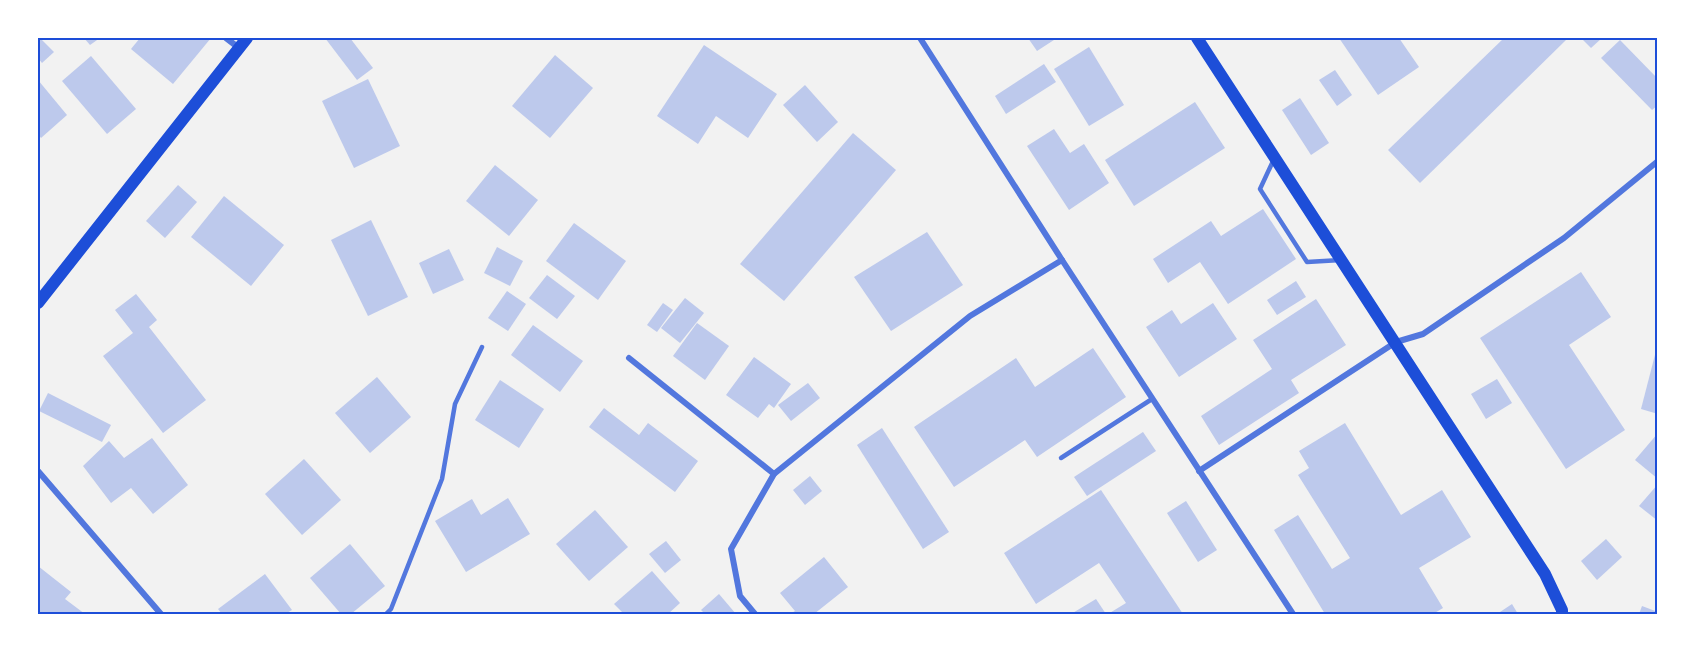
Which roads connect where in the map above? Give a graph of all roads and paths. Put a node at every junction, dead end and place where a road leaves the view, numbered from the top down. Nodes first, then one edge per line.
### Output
1 (226, 38) edge
2 (247, 38) edge
3 (920, 38) edge
4 (1197, 38) edge
5 (239, 48) junction
6 (1275, 158) junction
7 (1658, 161) edge
8 (1062, 260) junction
9 (1341, 260) junction
10 (38, 303) edge
11 (1396, 342) junction
12 (482, 347) dead end
13 (629, 358) dead end
14 (1152, 399) junction
15 (1060, 458) dead end
16 (38, 471) edge
17 (1199, 471) junction
18 (774, 474) junction
19 (161, 615) edge
20 (386, 615) edge
21 (754, 615) edge
22 (1293, 615) edge
23 (1562, 615) edge

1 - 5 street
2 - 5 main road
3 - 8 street
4 - 6 main road
5 - 10 main road
6 - 9 main road
6 - 9 lane
7 - 11 street
8 - 14 street
8 - 18 street
9 - 11 main road
11 - 17 street
11 - 23 main road
12 - 20 lane
13 - 18 street
14 - 15 lane
14 - 17 street
16 - 19 street
17 - 22 street
18 - 21 street

